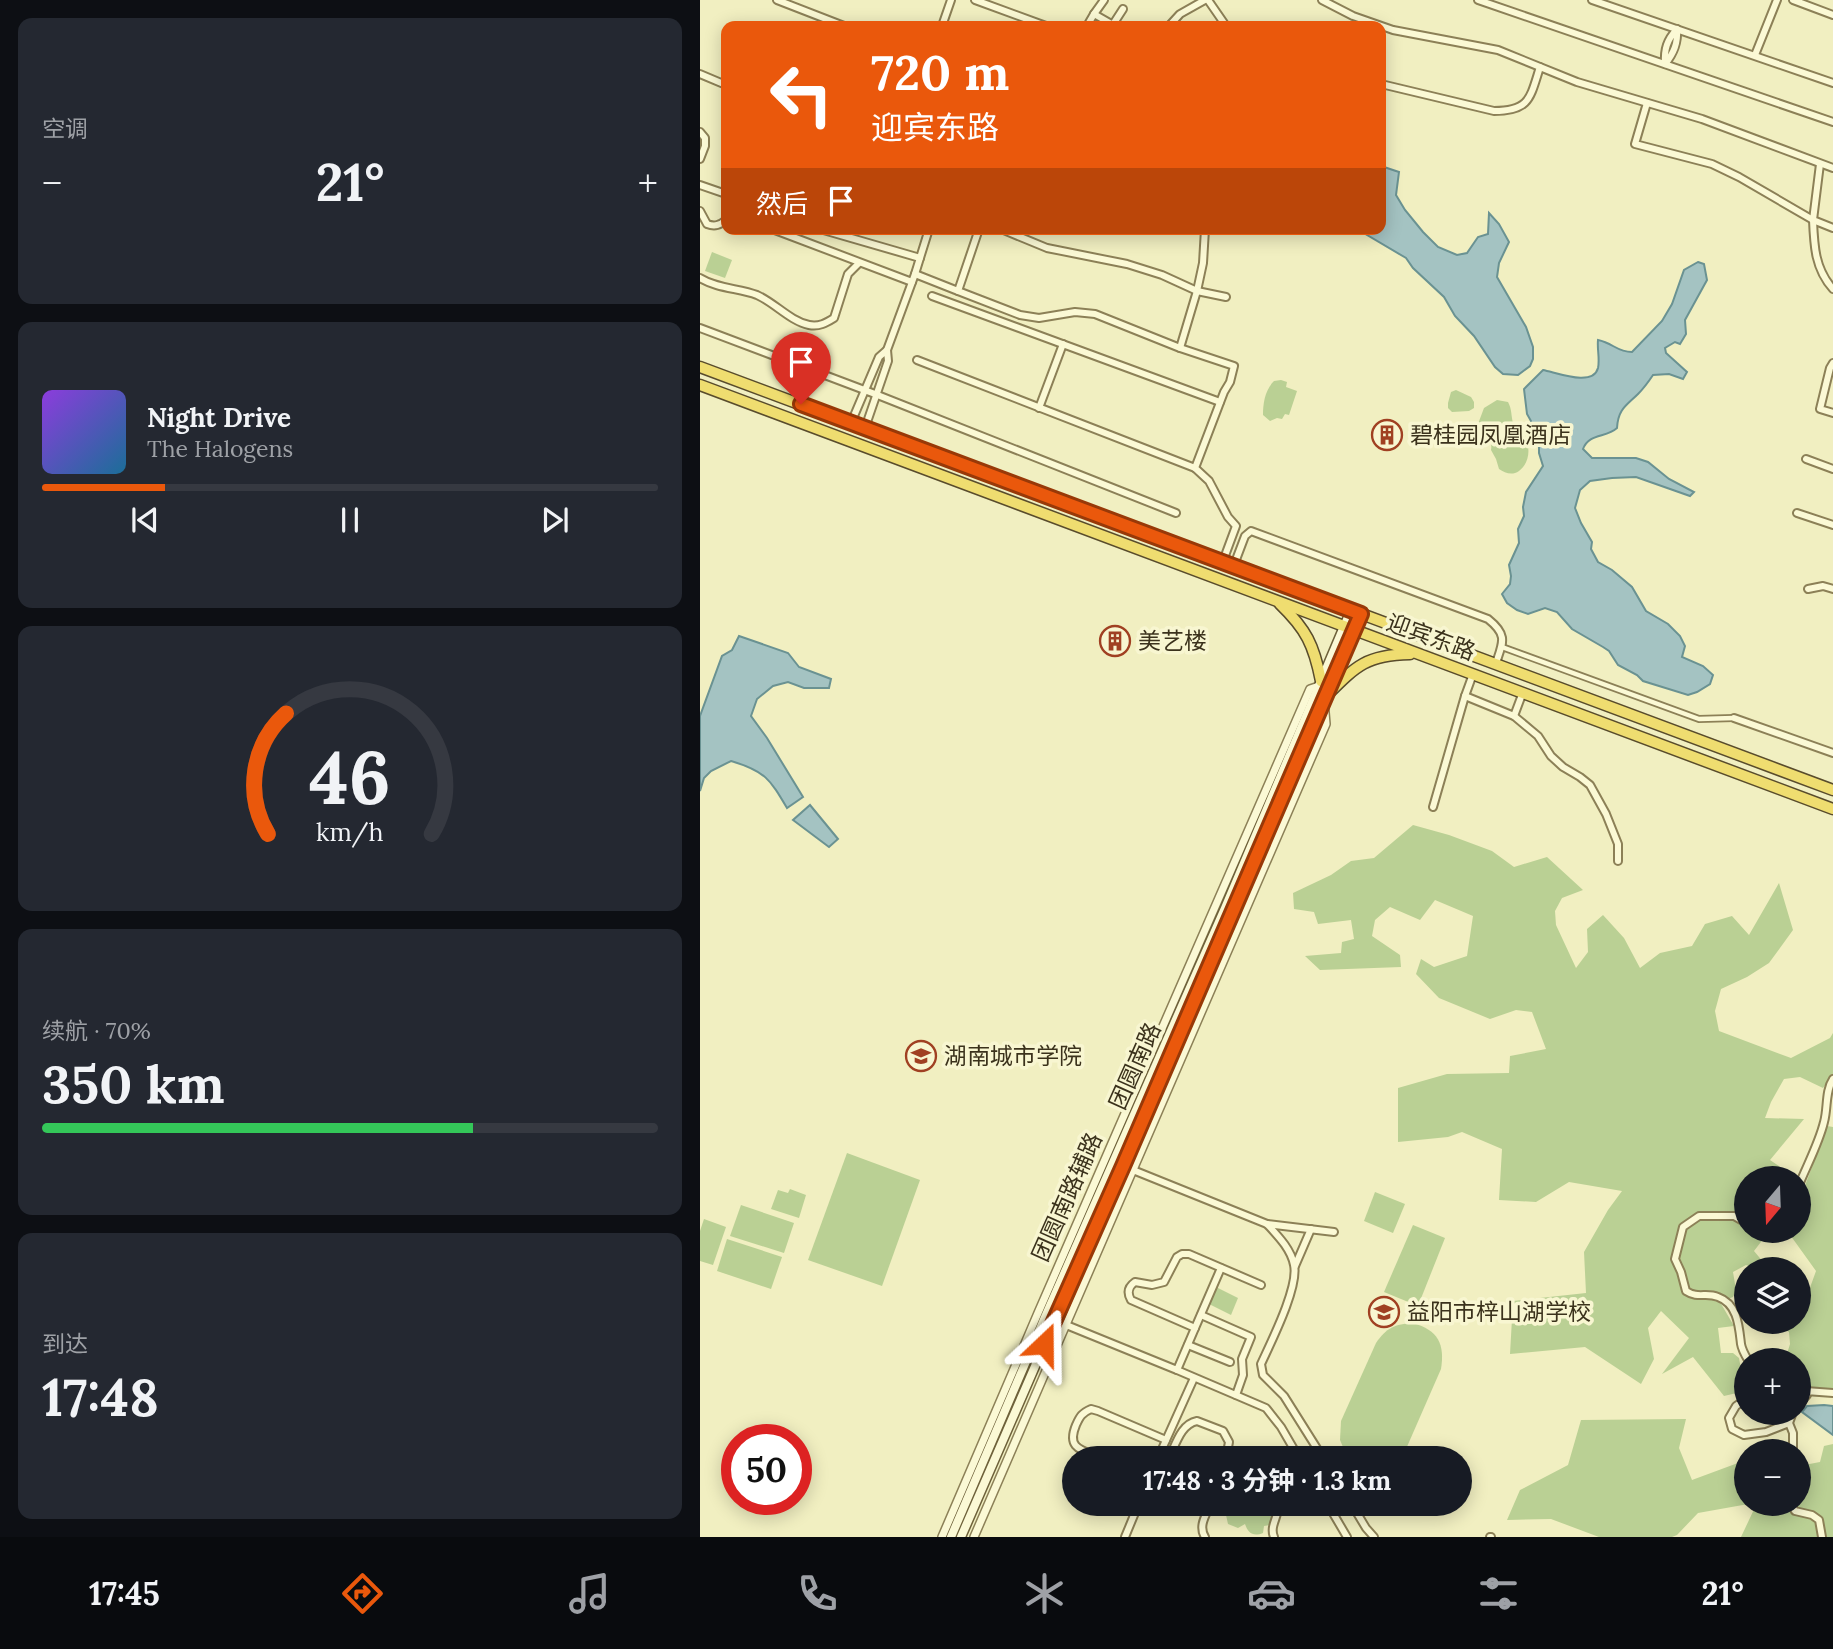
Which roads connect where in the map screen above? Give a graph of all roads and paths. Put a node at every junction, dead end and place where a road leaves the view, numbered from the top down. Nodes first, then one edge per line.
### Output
1 (777, 0) edge
2 (951, 0) edge
3 (975, 0) edge
4 (1104, 0) edge
5 (1206, 0) edge
6 (1322, 0) edge
7 (1478, 0) edge
8 (1592, 0) edge
9 (1777, 0) edge
10 (1793, 0) edge
11 (1123, 9) dead end
12 (1094, 14) junction
13 (1833, 15) edge
14 (831, 21) edge
15 (944, 21) edge
16 (1032, 21) edge
17 (1090, 21) edge
18 (1105, 21) edge
19 (1116, 21) edge
20 (1174, 21) edge
21 (1222, 21) edge
22 (1367, 21) edge
23 (1386, 28) edge
24 (1677, 29) junction
25 (1755, 55) junction
26 (1665, 64) junction
27 (1540, 67) junction
28 (700, 74) edge
29 (721, 83) edge
30 (1833, 83) edge
31 (1386, 84) edge
32 (1647, 103) junction
33 (1833, 122) edge
34 (700, 132) edge
35 (700, 159) edge
36 (1821, 164) junction
37 (1833, 168) edge
38 (700, 185) edge
39 (721, 192) edge
40 (700, 211) edge
41 (1813, 220) junction
42 (721, 224) edge
43 (1833, 228) edge
44 (787, 235) edge
45 (840, 235) edge
46 (927, 235) edge
47 (977, 235) edge
48 (1016, 235) edge
49 (1205, 235) edge
50 (920, 258) junction
51 (859, 263) junction
52 (915, 274) junction
53 (700, 278) edge
54 (912, 282) junction
55 (1833, 289) edge
56 (958, 291) junction
57 (1197, 291) junction
58 (932, 296) dead end
59 (1226, 297) dead end
60 (700, 328) edge
61 (1063, 344) junction
62 (1180, 348) junction
63 (887, 349) junction
64 (917, 360) dead end
65 (1833, 363) edge
66 (700, 367) edge
67 (700, 385) edge
68 (865, 391) junction
69 (875, 394) junction
70 (1220, 402) junction
71 (1039, 408) junction
72 (1833, 413) edge
73 (851, 423) junction
74 (865, 428) junction
75 (1806, 459) dead end
76 (1195, 468) junction
77 (1833, 469) edge
78 (1176, 513) dead end
79 (1797, 513) dead end
80 (1833, 525) edge
81 (1223, 561) junction
82 (1234, 565) junction
83 (1808, 589) dead end
84 (1833, 589) edge
85 (1277, 601) junction
86 (1356, 612) junction
87 (1350, 628) junction
88 (1502, 647) junction
89 (1418, 653) junction
90 (1496, 663) junction
91 (1473, 674) junction
92 (1320, 684) junction
93 (1523, 692) junction
94 (1465, 696) junction
95 (1325, 698) junction
96 (1514, 716) junction
97 (1734, 718) joint
98 (1833, 753) edge
99 (1833, 790) edge
100 (1433, 807) dead end
101 (1833, 808) edge
102 (1618, 861) dead end
103 (1833, 1079) edge
104 (1123, 1166) junction
105 (1807, 1166) edge
106 (1132, 1170) junction
107 (1734, 1216) edge
108 (1267, 1224) junction
109 (1311, 1229) junction
110 (1334, 1232) dead end
111 (1295, 1266) junction
112 (1221, 1268) junction
113 (1261, 1285) dead end
114 (1201, 1315) junction
115 (1054, 1320) junction
116 (1065, 1324) junction
117 (1195, 1328) junction
118 (1188, 1345) junction
119 (1742, 1348) edge
120 (1230, 1362) dead end
121 (1177, 1370) junction
122 (1194, 1378) junction
123 (1811, 1391) edge
124 (1833, 1393) edge
125 (1236, 1395) junction
126 (1734, 1409) edge
127 (1784, 1425) edge
128 (1166, 1440) junction
129 (1076, 1446) edge
130 (1163, 1446) edge
131 (1175, 1446) edge
132 (1228, 1446) edge
133 (1292, 1446) edge
134 (1316, 1446) edge
135 (1811, 1515) edge
136 (1134, 1516) edge
137 (1205, 1516) edge
138 (1277, 1516) edge
139 (1335, 1516) edge
140 (1359, 1516) edge
141 (942, 1537) edge
142 (951, 1537) edge
143 (961, 1537) edge
144 (974, 1537) edge
145 (1125, 1537) edge
146 (1205, 1537) edge
147 (1273, 1537) edge
148 (1347, 1537) edge
149 (1374, 1537) edge
150 (1822, 1537) edge

1 - 14 street
2 - 15 street
3 - 16 street
4 - 12 street
5 - 20 street
5 - 21 street
6 - 22 street
7 - 26 street
8 - 24 street
9 - 25 street
10 - 13 street
11 - 19 street
12 - 17 street
12 - 18 street
23 - 27 street
24 - 25 street
24 - 26 street
25 - 30 street
26 - 33 street
27 - 31 street
27 - 32 street
28 - 29 street
32 - 36 street
32 - 41 street
34 - 35 street
36 - 37 street
36 - 41 street
38 - 39 street
40 - 42 street
41 - 43 street
41 - 55 street
44 - 51 street
45 - 50 street
46 - 50 street
47 - 56 street
48 - 57 street
49 - 57 street
50 - 52 street
51 - 53 street
51 - 54 street
52 - 54 street
52 - 56 street
54 - 63 street
56 - 62 street
57 - 59 street
57 - 62 street
58 - 61 street
60 - 68 street
61 - 70 street
61 - 71 street
62 - 70 street
63 - 68 street
63 - 69 street
64 - 71 street
65 - 72 street
66 - 73 highway, 迎宾东路
67 - 85 highway, 迎宾东路
68 - 69 street
68 - 73 street
69 - 74 street
69 - 78 street
70 - 76 street
71 - 76 street
73 - 74 highway, 迎宾东路
74 - 81 highway, 迎宾东路
75 - 77 street
76 - 81 street
79 - 80 street
81 - 82 highway, 迎宾东路
82 - 86 highway, 迎宾东路
82 - 88 street
83 - 84 street
85 - 87 highway, 迎宾东路
85 - 92 highway
86 - 87 main road, 团圆南路
86 - 90 highway, 迎宾东路
87 - 89 highway, 迎宾东路
87 - 92 main road, 团圆南路
87 - 95 main road, 团圆南路
88 - 90 street
88 - 97 street
89 - 91 highway, 迎宾东路
89 - 95 highway
90 - 99 highway, 迎宾东路
91 - 93 highway, 迎宾东路
91 - 94 street
92 - 141 street, 团圆南路辅路
92 - 142 main road, 团圆南路
93 - 96 street
93 - 101 highway, 迎宾东路
94 - 96 street
94 - 100 street
95 - 104 main road, 团圆南路
95 - 106 street
96 - 102 street
97 - 98 street
103 - 105 street
104 - 106 street
104 - 115 main road, 团圆南路
106 - 108 street
106 - 116 street
107 - 119 street
108 - 109 street
108 - 111 street
109 - 110 street
109 - 111 street
111 - 134 street
112 - 113 street
112 - 114 street
112 - 117 street
114 - 117 street
114 - 125 street
115 - 116 street
115 - 143 main road, 团圆南路
116 - 121 street
116 - 144 street
117 - 118 street
118 - 120 street
118 - 121 street
121 - 122 street
122 - 125 street
122 - 128 street
123 - 124 street
125 - 133 street
126 - 127 street
128 - 129 street
128 - 130 street
131 - 132 street
135 - 150 street
136 - 145 street
137 - 146 street
138 - 147 street
139 - 148 street
140 - 149 street

